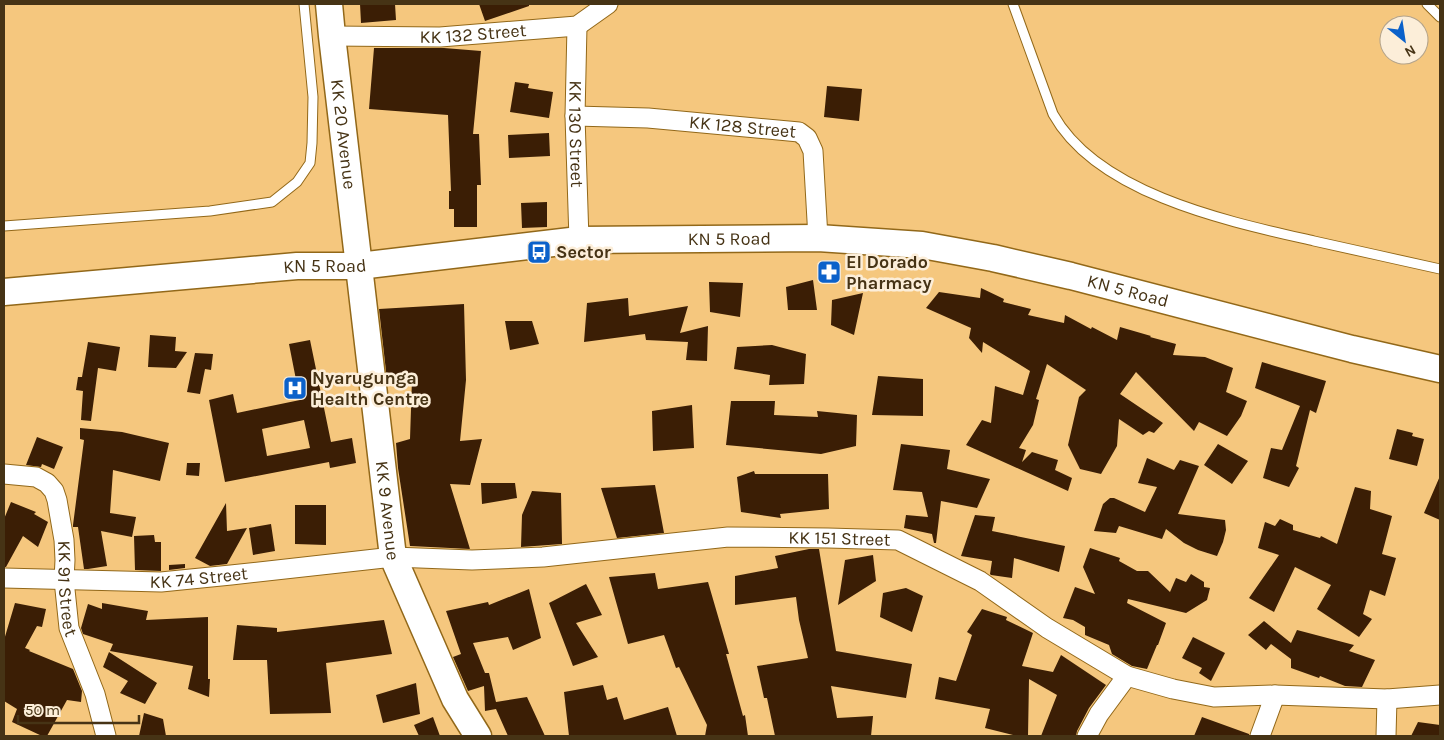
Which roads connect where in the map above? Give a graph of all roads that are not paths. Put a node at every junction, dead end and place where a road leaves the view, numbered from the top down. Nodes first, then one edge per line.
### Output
1 (304, 4) edge
2 (329, 4) edge
3 (608, 4) edge
4 (1013, 4) edge
5 (1427, 4) edge
6 (1440, 17) edge
7 (577, 26) junction
8 (332, 36) junction
9 (575, 116) junction
10 (4, 226) edge
11 (818, 238) junction
12 (579, 240) junction
13 (359, 266) junction
14 (1440, 269) edge
15 (4, 292) edge
16 (1440, 369) edge
17 (4, 474) edge
18 (393, 557) junction
19 (4, 578) edge
20 (64, 580) junction
21 (1127, 676) junction
22 (1275, 695) junction
23 (1440, 695) edge
24 (1387, 700) junction
25 (106, 736) edge
26 (478, 736) edge
27 (1087, 736) edge
28 (1260, 736) edge
29 (1386, 736) edge

1 - 10 lane
2 - 8 main road, KK 20 Avenue
3 - 7 street
4 - 14 lane
5 - 6 lane
7 - 8 street, KK 132 Street
7 - 9 street, KK 130 Street
8 - 13 main road, KK 20 Avenue
9 - 11 street, KK 128 Street
9 - 12 street, KK 130 Street
11 - 12 main road, KN 5 Road
11 - 16 main road, KN 5 Road
12 - 13 main road, KN 5 Road
13 - 15 main road, KN 5 Road
13 - 18 main road, KK 9 Avenue
17 - 20 street, KK 91 Street
18 - 20 street, KK 74 Street
18 - 21 street, KK 151 Street
18 - 26 main road, KK 9 Avenue
19 - 20 street, KK 74 Street
20 - 25 street, KK 91 Street
21 - 22 street, KK 151 Street
21 - 27 street
22 - 24 street, KK 151 Street
22 - 28 street
23 - 24 street, KK 151 Street
24 - 29 street

